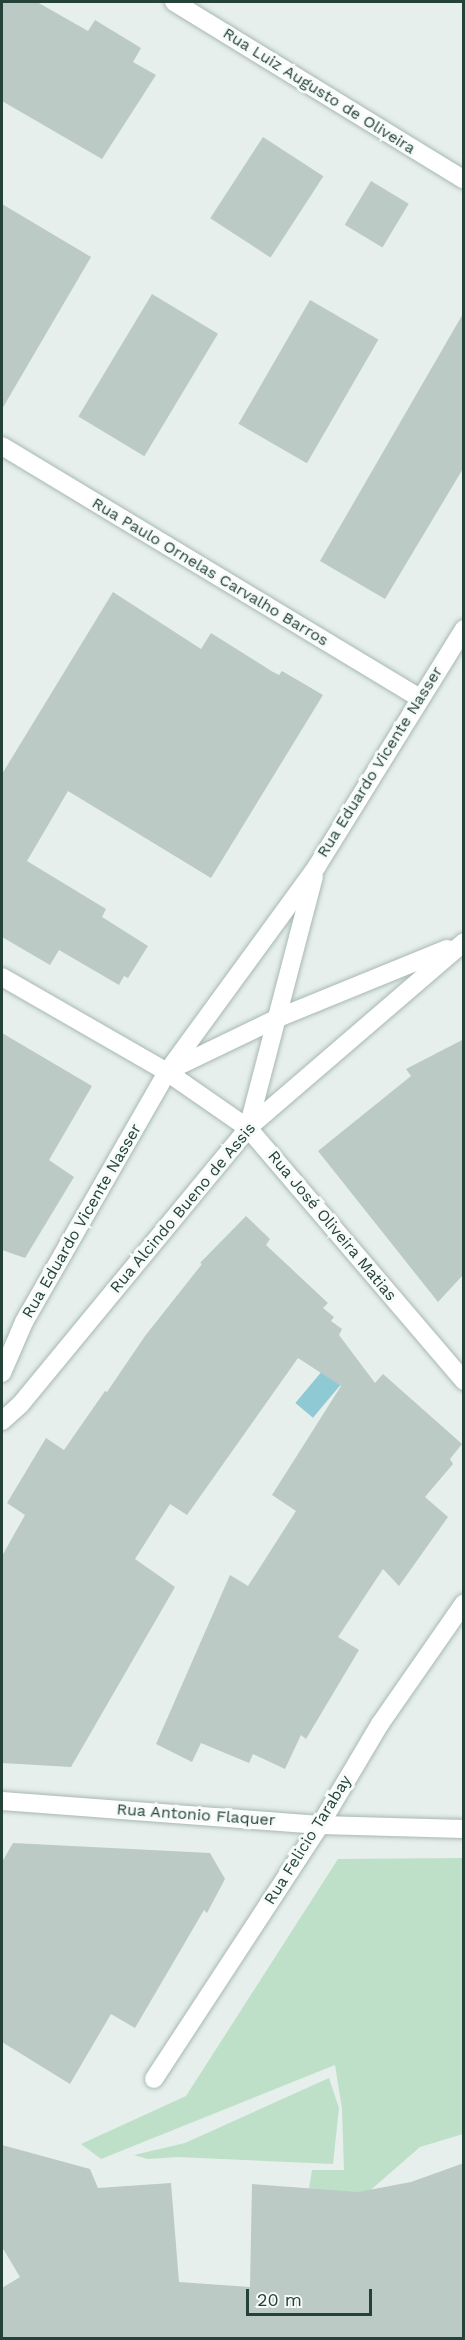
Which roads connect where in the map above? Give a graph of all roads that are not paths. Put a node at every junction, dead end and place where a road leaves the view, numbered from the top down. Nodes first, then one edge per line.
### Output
1 (174, 2) edge
2 (464, 180) edge
3 (2, 446) edge
4 (464, 628) edge
5 (419, 698) junction
6 (317, 866) junction
7 (463, 943) edge
8 (2, 977) edge
9 (278, 1018) junction
10 (167, 1072) junction
11 (249, 1128) junction
12 (2, 1373) edge
13 (464, 1381) edge
14 (2, 1421) edge
15 (464, 1603) edge
16 (2, 1801) edge
17 (320, 1825) junction
18 (464, 1829) edge
19 (154, 2079) dead end

1 - 2 street, Rua Luiz Augusto de Oliveira
3 - 5 street, Rua Paulo Ornelas Carvalho Barros
4 - 5 street, Rua Eduardo Vicente Nasser
5 - 6 street, Rua Eduardo Vicente Nasser
6 - 9 street, Rua Eduardo Vicente Nasser
6 - 10 street, Rua Eduardo Vicente Nasser
7 - 9 street
7 - 11 street, Rua Alcindo Bueno de Assis
8 - 10 street, Rua José Oliveira Matias
9 - 10 street
9 - 11 street, Rua Eduardo Vicente Nasser
10 - 11 street, Rua José Oliveira Matias
10 - 12 street, Rua Eduardo Vicente Nasser
11 - 13 street, Rua José Oliveira Matias
11 - 14 street, Rua Alcindo Bueno de Assis
15 - 17 street, Rua Felicio Tarabay
16 - 17 street, Rua Antonio Flaquer
17 - 18 street, Rua Antonio Flaquer
17 - 19 street, Rua Felicio Tarabay

